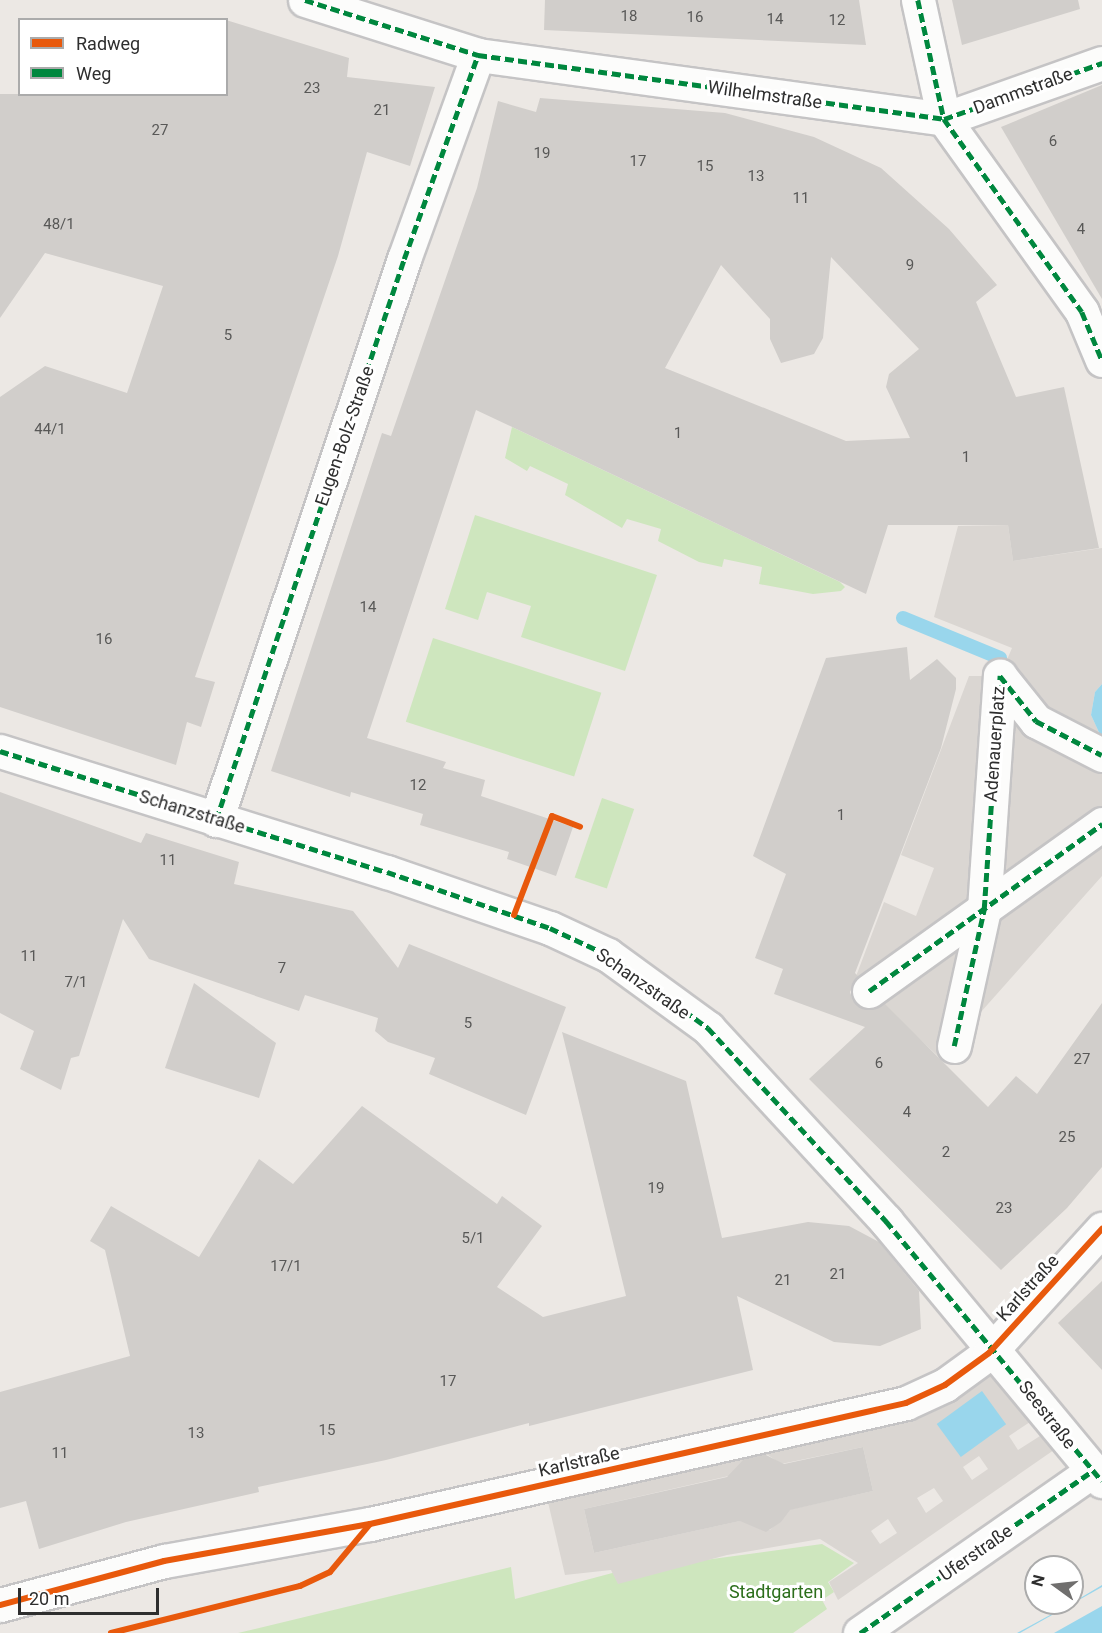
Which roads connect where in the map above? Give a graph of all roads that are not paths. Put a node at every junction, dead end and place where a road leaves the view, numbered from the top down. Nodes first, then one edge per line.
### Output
1 (305, 0) edge
2 (918, 0) edge
3 (478, 55) junction
4 (1102, 63) edge
5 (944, 119) junction
6 (1102, 360) edge
7 (0, 751) edge
8 (1102, 755) edge
9 (216, 820) junction
10 (1102, 824) edge
11 (984, 909) junction
12 (869, 991) dead end
13 (954, 1046) dead end
14 (1102, 1229) edge
15 (994, 1347) junction
16 (1097, 1476) edge
17 (0, 1605) edge
18 (860, 1633) edge

1 - 3 street, Wilhelmstraße
2 - 5 street
3 - 5 street, Wilhelmstraße
3 - 9 street, Eugen-Bolz-Straße
4 - 5 street, Dammstraße
5 - 6 street
7 - 9 street, Schanzstraße
8 - 11 street, Adenauerplatz
9 - 15 street, Schanzstraße
10 - 11 street
11 - 12 street
11 - 13 street, Adenauerplatz
14 - 15 street, Karlstraße
15 - 16 street, Seestraße
15 - 17 street, Karlstraße
16 - 18 street, Uferstraße

